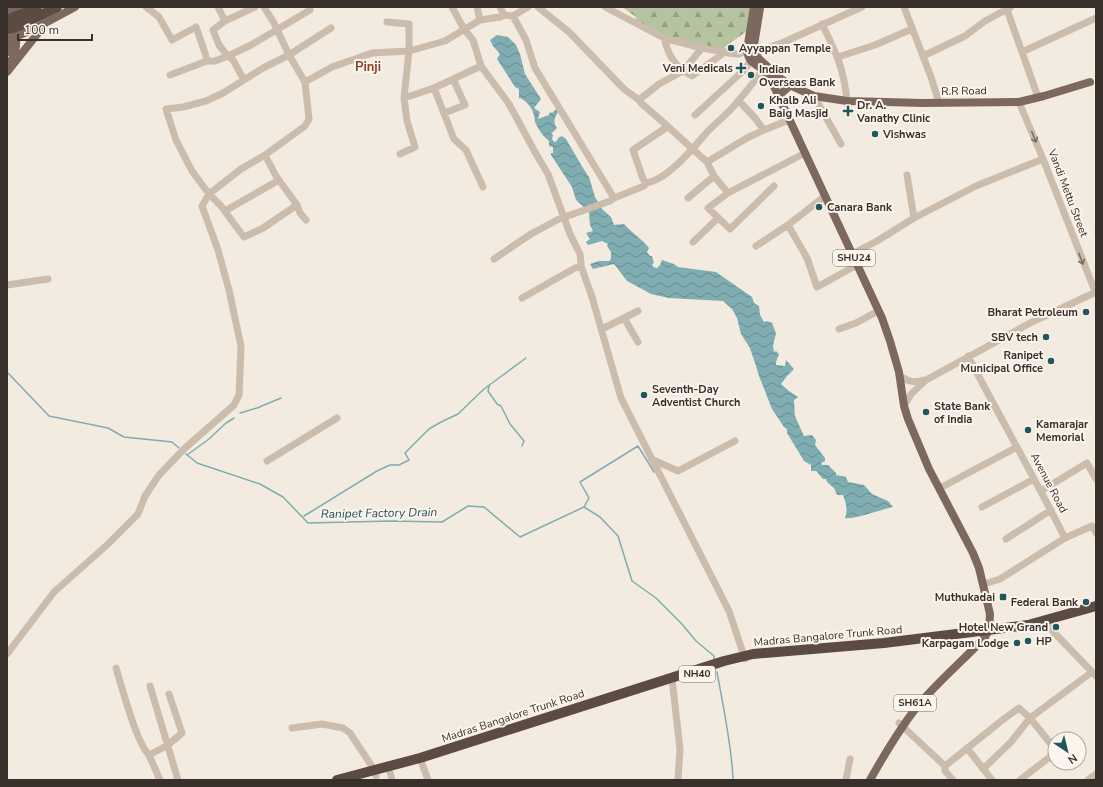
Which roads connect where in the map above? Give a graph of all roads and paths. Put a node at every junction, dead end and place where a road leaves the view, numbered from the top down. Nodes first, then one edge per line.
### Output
1 (37, 7) edge
2 (57, 7) edge
3 (75, 7) edge
4 (146, 7) edge
5 (218, 7) edge
6 (254, 7) edge
7 (264, 7) edge
8 (452, 7) edge
9 (477, 7) edge
10 (500, 7) edge
11 (528, 7) edge
12 (538, 7) edge
13 (605, 7) edge
14 (754, 7) edge
15 (760, 7) edge
16 (862, 7) edge
17 (904, 7) edge
18 (1008, 8) edge
19 (310, 10) dead end
20 (504, 15) junction
21 (12, 16) edge
22 (513, 16) junction
23 (1096, 18) edge
24 (50, 20) junction
25 (480, 20) junction
26 (225, 21) junction
27 (387, 22) dead end
28 (822, 24) junction
29 (331, 28) dead end
30 (34, 29) junction
31 (277, 29) junction
32 (465, 29) junction
33 (912, 29) junction
34 (7, 30) edge
35 (15, 37) junction
36 (664, 38) junction
37 (7, 40) edge
38 (702, 48) junction
39 (747, 50) junction
40 (409, 51) junction
41 (725, 52) junction
42 (1022, 52) junction
43 (755, 53) junction
44 (10, 55) edge
45 (289, 55) junction
46 (228, 56) junction
47 (923, 56) junction
48 (838, 57) junction
49 (207, 61) junction
50 (751, 62) junction
51 (481, 66) junction
52 (7, 68) edge
53 (763, 70) junction
54 (682, 71) junction
55 (7, 72) edge
56 (170, 75) dead end
57 (453, 79) junction
58 (244, 80) junction
59 (305, 82) junction
60 (1092, 82) edge
61 (791, 85) junction
62 (434, 88) junction
63 (778, 96) junction
64 (814, 96) junction
65 (1042, 96) junction
66 (404, 98) junction
67 (639, 100) junction
68 (738, 101) junction
69 (847, 101) junction
70 (1019, 102) junction
71 (939, 103) junction
72 (444, 113) junction
73 (695, 115) dead end
74 (789, 120) junction
75 (667, 126) junction
76 (764, 130) junction
77 (841, 144) dead end
78 (693, 149) junction
79 (805, 153) junction
80 (400, 154) dead end
81 (265, 155) junction
82 (1043, 159) junction
83 (707, 162) junction
84 (907, 175) dead end
85 (714, 176) junction
86 (279, 180) junction
87 (646, 183) junction
88 (774, 186) dead end
89 (483, 187) dead end
90 (728, 193) junction
91 (209, 194) junction
92 (825, 196) junction
93 (614, 198) junction
94 (688, 198) dead end
95 (297, 205) junction
96 (225, 211) junction
97 (565, 218) junction
98 (718, 218) junction
99 (914, 218) junction
100 (306, 220) dead end
101 (788, 225) junction
102 (693, 242) dead end
103 (756, 246) dead end
104 (852, 254) junction
105 (494, 259) dead end
106 (857, 265) junction
107 (581, 266) junction
108 (48, 279) dead end
109 (7, 285) edge
110 (1096, 293) edge
111 (522, 298) dead end
112 (638, 311) dead end
113 (878, 311) junction
114 (624, 318) junction
115 (602, 329) junction
116 (839, 329) dead end
117 (638, 342) dead end
118 (968, 356) junction
119 (900, 376) junction
120 (926, 380) junction
121 (904, 406) junction
122 (337, 418) dead end
123 (735, 441) dead end
124 (1016, 447) junction
125 (651, 458) junction
126 (267, 461) dead end
127 (1034, 479) junction
128 (1096, 479) edge
129 (940, 488) junction
130 (1041, 491) junction
131 (982, 507) dead end
132 (1051, 510) junction
133 (1094, 525) edge
134 (1096, 533) edge
135 (1065, 538) junction
136 (1006, 539) dead end
137 (984, 584) junction
138 (1096, 606) edge
139 (1096, 611) edge
140 (1045, 623) junction
141 (983, 634) junction
142 (7, 654) edge
143 (745, 658) junction
144 (116, 668) dead end
145 (1094, 674) edge
146 (672, 680) junction
147 (150, 686) dead end
148 (169, 694) dead end
149 (1030, 718) junction
150 (901, 725) junction
151 (292, 728) dead end
152 (1047, 739) edge
153 (168, 745) junction
154 (967, 748) junction
155 (149, 755) junction
156 (850, 759) dead end
157 (1047, 759) edge
158 (421, 760) junction
159 (945, 766) junction
160 (983, 769) junction
161 (376, 773) junction
162 (1096, 774) edge
163 (391, 776) edge
164 (160, 780) edge
165 (178, 780) edge
166 (337, 780) edge
167 (358, 780) edge
168 (428, 780) edge
169 (678, 780) edge
170 (846, 780) edge
171 (866, 780) edge
172 (870, 780) edge
173 (953, 780) edge
174 (992, 780) edge
175 (1020, 780) edge
176 (1088, 780) edge

1 - 21 highway
2 - 21 highway
3 - 24 main road
4 - 49 street
5 - 26 street
6 - 26 street
7 - 31 street
8 - 32 street
9 - 25 street
10 - 20 street
11 - 22 street
12 - 67 street
13 - 36 street
14 - 39 main road
15 - 43 main road
16 - 28 street
17 - 33 street
18 - 42 street
18 - 47 street
19 - 31 street
20 - 22 street
20 - 25 street
21 - 34 highway, bridge
21 - 35 main road
22 - 93 street
23 - 42 street
24 - 30 main road
24 - 55 main road
25 - 32 street
26 - 46 street
27 - 40 street
28 - 43 street
28 - 48 street
29 - 45 street
30 - 35 main road
30 - 44 main road
31 - 45 street
31 - 46 street
32 - 40 street
32 - 51 street
33 - 47 street
33 - 48 street
35 - 37 main road
35 - 44 main road
36 - 38 street
36 - 54 street
38 - 41 street
38 - 54 street
39 - 41 street
39 - 50 main road
40 - 59 street
40 - 66 street
41 - 54 street
42 - 65 street
43 - 61 main road, R.R Road
44 - 52 main road
45 - 58 street
45 - 59 street
46 - 49 street
46 - 58 street
47 - 71 street
48 - 69 street
49 - 56 street
50 - 53 main road, SHU24
50 - 73 street
51 - 57 street
51 - 97 street
53 - 63 main road, SHU24
53 - 68 street
54 - 67 street
57 - 62 street
57 - 72 street
58 - 91 street
59 - 81 street
60 - 65 main road, R.R Road
61 - 63 main road
61 - 64 main road, R.R Road
62 - 66 street
62 - 72 street
63 - 74 main road, SHU24
64 - 69 main road, R.R Road
64 - 77 street
65 - 70 main road, R.R Road
66 - 80 street
67 - 75 street
68 - 76 street
68 - 78 street
69 - 71 main road, R.R Road
70 - 71 main road, R.R Road
70 -> 82 street, Vandi Mettu Street
72 - 89 street
74 - 76 street
74 - 79 main road, SHU24
75 - 78 street
75 - 87 street
76 - 83 street
78 - 83 street
78 - 87 street
79 - 90 street
79 - 92 main road, SHU24
81 - 86 street
81 - 91 street
82 - 99 street
82 -> 110 street, Vandi Mettu Street
83 - 85 street
84 - 99 street
85 - 90 street
85 - 94 street
86 - 95 street
86 - 96 street
87 - 93 street
88 - 98 street
90 - 98 street
91 - 96 street
91 - 142 street
92 - 101 street
92 - 104 main road, SHU24
93 - 97 street
95 - 96 street
95 - 100 street
97 - 105 street
97 - 107 street
98 - 102 street
99 - 104 street
101 - 103 street
101 - 106 street
104 - 106 main road, SHU24
106 - 113 main road, SHU24
107 - 111 street
107 - 115 street
108 - 109 street
110 - 118 street
112 - 114 street
113 - 116 street
113 - 119 main road, SHU24
114 - 115 street
114 - 117 street
115 - 125 street
118 - 120 street
118 - 124 street, Avenue Road
119 - 120 street
119 - 121 main road, SHU24
120 - 121 street
121 - 129 main road, SHU24
122 - 126 street
123 - 125 street
124 - 127 street, Avenue Road
124 - 129 street
125 - 143 street
127 - 130 street, Avenue Road
127 - 131 street
128 - 130 street
129 - 137 main road, SHU24
130 - 132 street, Avenue Road
132 - 135 street, Avenue Road
132 - 136 street
133 - 134 street
133 - 135 street
135 - 137 street
137 - 141 main road, SHU24
138 - 140 highway, Madras Bangalore Trunk Road / NH40
139 - 140 highway, Madras Bangalore Trunk Road / NH40
140 - 141 highway, Madras Bangalore Trunk Road / NH40
140 - 145 street
141 - 143 highway, Madras Bangalore Trunk Road / NH40
141 - 150 main road
143 - 146 highway, Madras Bangalore Trunk Road / NH40
144 - 155 street
145 - 149 street
146 - 158 highway, Madras Bangalore Trunk Road / NH40
146 - 169 street
147 - 153 street
148 - 153 street
149 - 152 street
149 - 154 street
149 - 160 street
150 - 159 street
150 - 171 main road, SH61A
150 - 172 main road
151 - 161 street
153 - 155 street
153 - 165 street
154 - 159 street
154 - 160 street
155 - 164 street
156 - 170 street
157 - 175 street
158 - 161 highway, Madras Bangalore Trunk Road / NH40
158 - 163 highway, NH40
158 - 168 street
159 - 173 street
160 - 174 street
161 - 163 highway, NH40
161 - 166 highway, Madras Bangalore Trunk Road / NH40
161 - 167 highway, NH40
162 - 176 street

